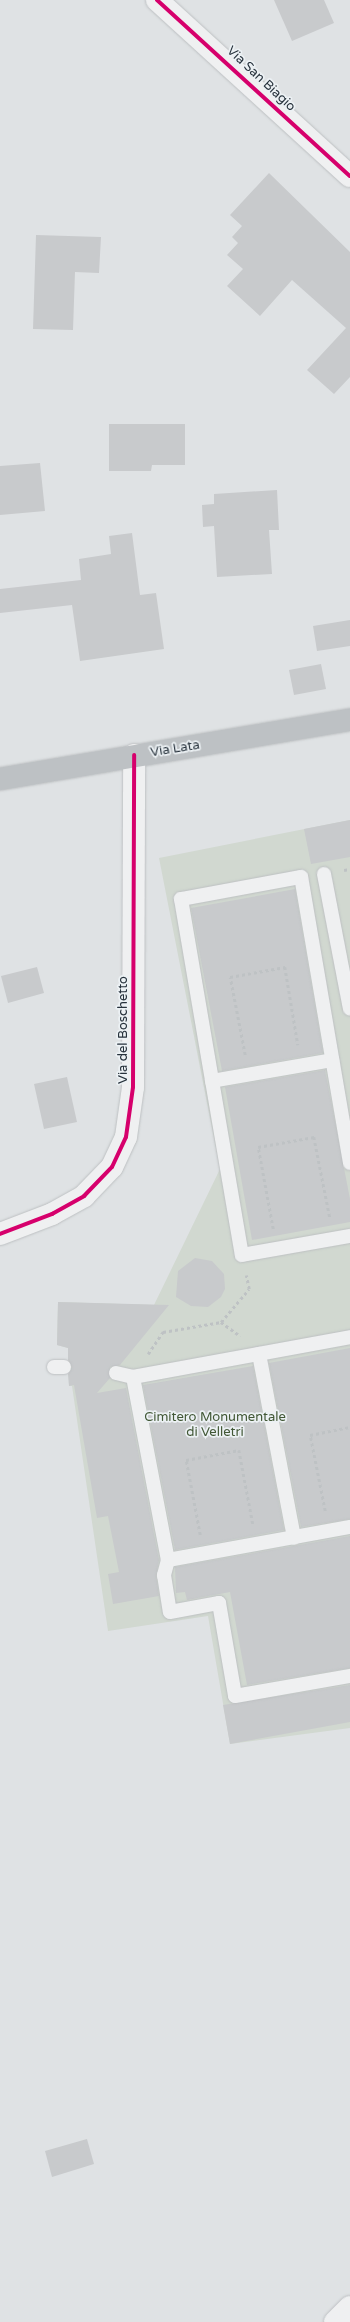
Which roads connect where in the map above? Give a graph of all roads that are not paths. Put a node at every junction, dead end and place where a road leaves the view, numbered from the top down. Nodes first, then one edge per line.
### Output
1 (157, 0) edge
2 (350, 176) edge
3 (350, 720) edge
4 (134, 755) junction
5 (0, 779) edge
6 (324, 874) dead end
7 (350, 1009) edge
8 (332, 1060) junction
9 (212, 1081) junction
10 (350, 1163) edge
11 (0, 1234) edge
12 (350, 1236) edge
13 (350, 1337) edge
14 (259, 1354) junction
15 (116, 1373) dead end
16 (133, 1377) junction
17 (350, 1527) edge
18 (294, 1538) junction
19 (168, 1560) junction
20 (350, 1676) edge
21 (350, 2307) edge
22 (335, 2322) edge

1 - 2 street, Via San Biagio
3 - 4 main road, Via Lata
4 - 5 main road, Via Lata
4 - 11 street, Via del Boschetto
6 - 7 lane
8 - 9 lane
8 - 9 lane
8 - 10 lane
9 - 12 lane
13 - 14 lane
14 - 16 lane
14 - 18 lane
15 - 16 lane
16 - 19 lane
17 - 18 lane
18 - 19 lane
19 - 20 lane
21 - 22 street

